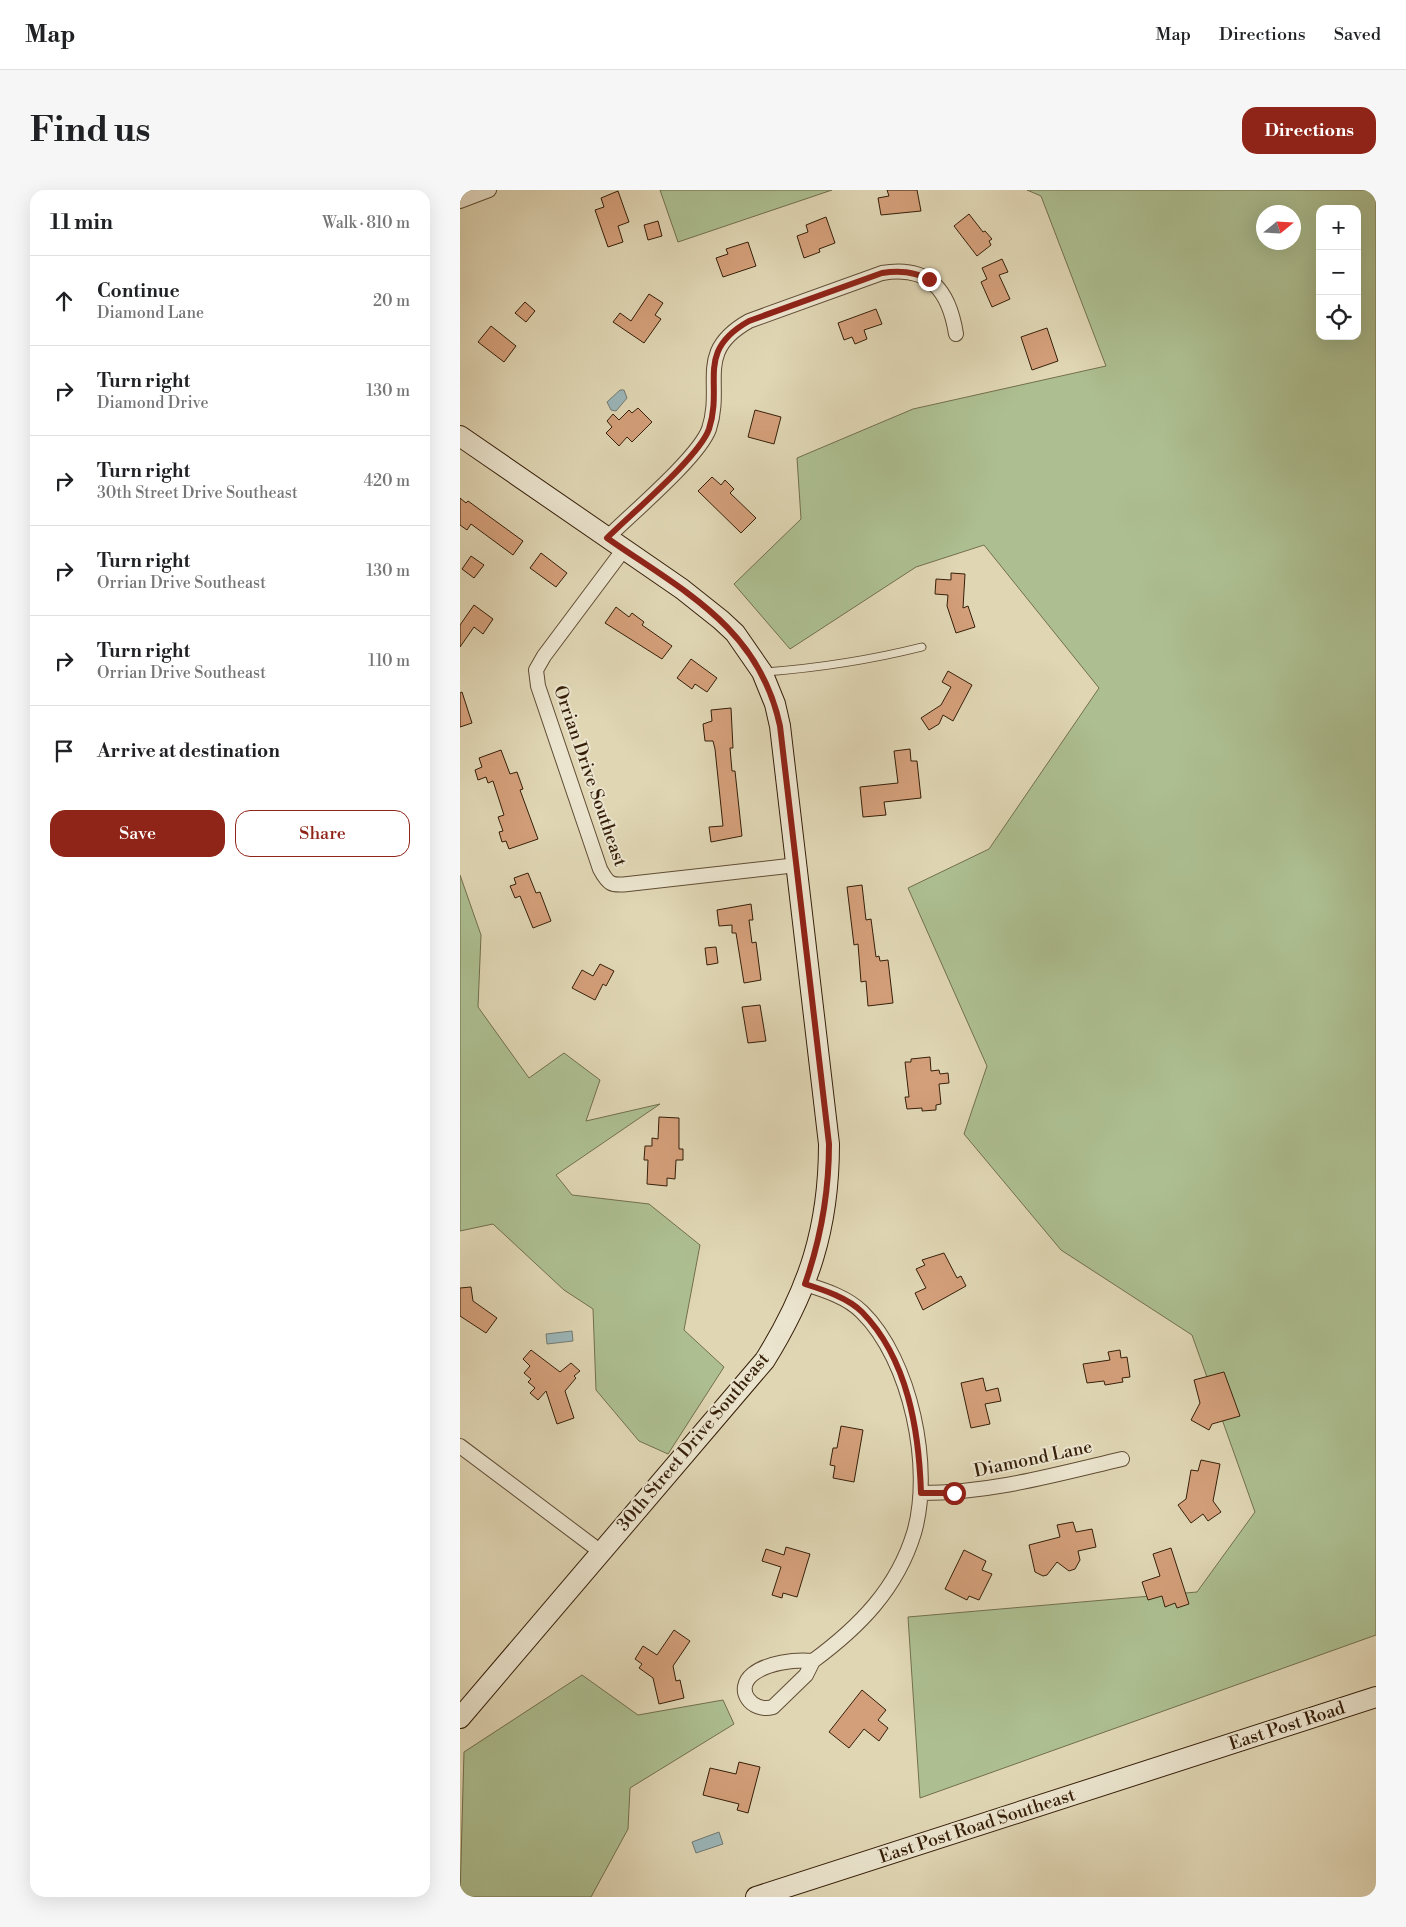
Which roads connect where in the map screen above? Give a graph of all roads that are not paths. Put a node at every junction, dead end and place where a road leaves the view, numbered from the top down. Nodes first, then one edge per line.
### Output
1 (489, 190) edge
2 (460, 200) edge
3 (956, 334) dead end
4 (460, 436) edge
5 (607, 538) junction
6 (624, 549) junction
7 (922, 647) dead end
8 (762, 672) junction
9 (797, 865) junction
10 (805, 1284) junction
11 (460, 1446) edge
12 (1122, 1459) dead end
13 (921, 1493) junction
14 (601, 1552) junction
15 (813, 1661) junction
16 (1376, 1697) edge
17 (460, 1718) edge
18 (1198, 1755) joint
19 (756, 1897) edge

1 - 2 street
3 - 5 street
4 - 5 main road, 30th Street Drive Southeast
5 - 6 main road, 30th Street Drive Southeast
6 - 8 main road, 30th Street Drive Southeast
6 - 9 street, Orrian Drive Southeast
7 - 8 lane
8 - 9 main road, 30th Street Drive Southeast
9 - 10 main road, 30th Street Drive Southeast
10 - 13 street
10 - 14 main road, 30th Street Drive Southeast
11 - 14 street
12 - 13 street, Diamond Lane
13 - 15 street
14 - 17 main road, 30th Street Drive Southeast
15 - 15 street
16 - 18 main road, East Post Road
18 - 19 main road, East Post Road Southeast

